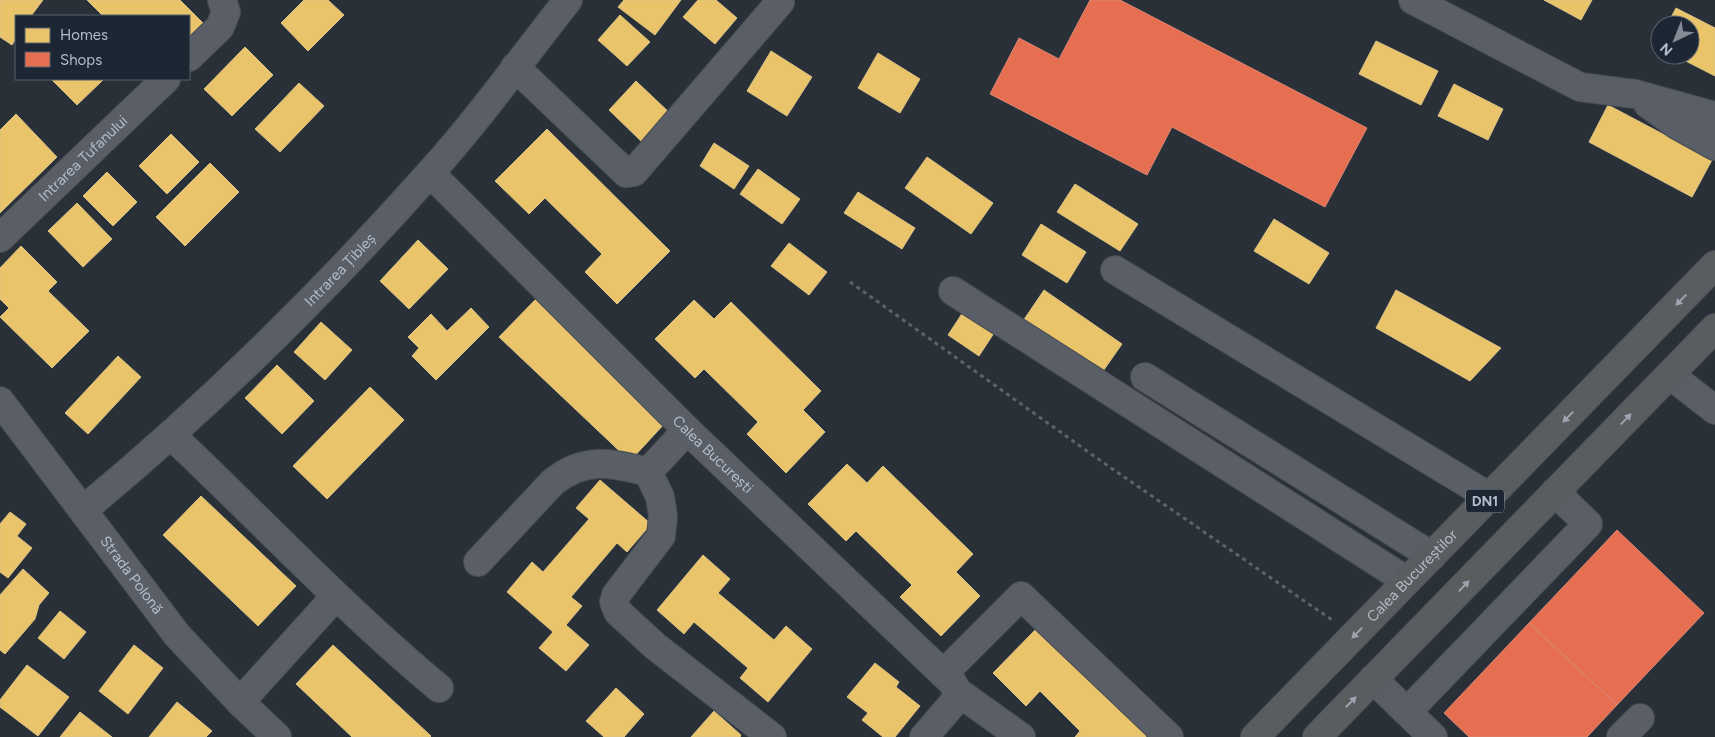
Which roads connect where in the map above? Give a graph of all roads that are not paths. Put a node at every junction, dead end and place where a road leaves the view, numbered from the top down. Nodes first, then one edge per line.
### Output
1 (222, 0) edge
2 (568, 0) edge
3 (1413, 0) edge
4 (780, 2) dead end
5 (190, 56) edge
6 (515, 67) junction
7 (165, 80) edge
8 (1635, 94) junction
9 (1715, 116) edge
10 (1715, 146) edge
11 (430, 173) junction
12 (0, 238) edge
13 (1715, 265) edge
14 (1115, 270) dead end
15 (952, 291) dead end
16 (1715, 328) edge
17 (1670, 375) junction
18 (1145, 377) dead end
19 (0, 401) edge
20 (1715, 410) edge
21 (687, 430) junction
22 (172, 436) junction
23 (648, 472) junction
24 (1555, 492) junction
25 (1490, 497) junction
26 (83, 510) junction
27 (1432, 556) junction
28 (478, 562) dead end
29 (1407, 581) junction
30 (336, 597) junction
31 (1373, 679) junction
32 (951, 683) junction
33 (439, 688) dead end
34 (240, 702) junction
35 (1407, 712) junction
36 (277, 737) edge
37 (772, 737) edge
38 (924, 737) edge
39 (1021, 737) edge
40 (1169, 737) edge
41 (1255, 737) edge
42 (1316, 737) edge
43 (1433, 737) edge

1 - 5 street
2 - 6 street, Intrarea Țibleș
3 - 8 street
4 - 6 street
6 - 11 street, Intrarea Țibleș
7 - 12 street, Intrarea Tufanului
8 - 9 street
8 - 10 street
11 - 21 street, Calea București
11 - 22 street, Intrarea Țibleș
13 -> 25 highway, Calea Bucureștilor / DN1
14 - 25 street
15 - 29 street
16 - 17 highway
17 - 20 street
24 -> 17 highway
18 - 27 street
19 - 26 street, Strada Polonă
21 - 23 street
21 - 32 street, Calea București
22 - 26 street, Intrarea Țibleș
22 - 30 street
23 - 28 street
23 - 37 street
31 -> 24 highway
24 - 35 street
25 - 27 highway, Calea Bucureștilor / DN1
26 - 34 street, Strada Polonă
27 - 29 highway, Calea Bucureștilor / DN1
29 -> 41 highway, Calea Bucureștilor / DN1
30 - 33 street
30 - 34 street
31 - 35 street
42 -> 31 highway
32 - 38 street
32 - 39 street, Calea București
32 - 40 street
34 - 36 street, Strada Polonă
35 - 43 street

